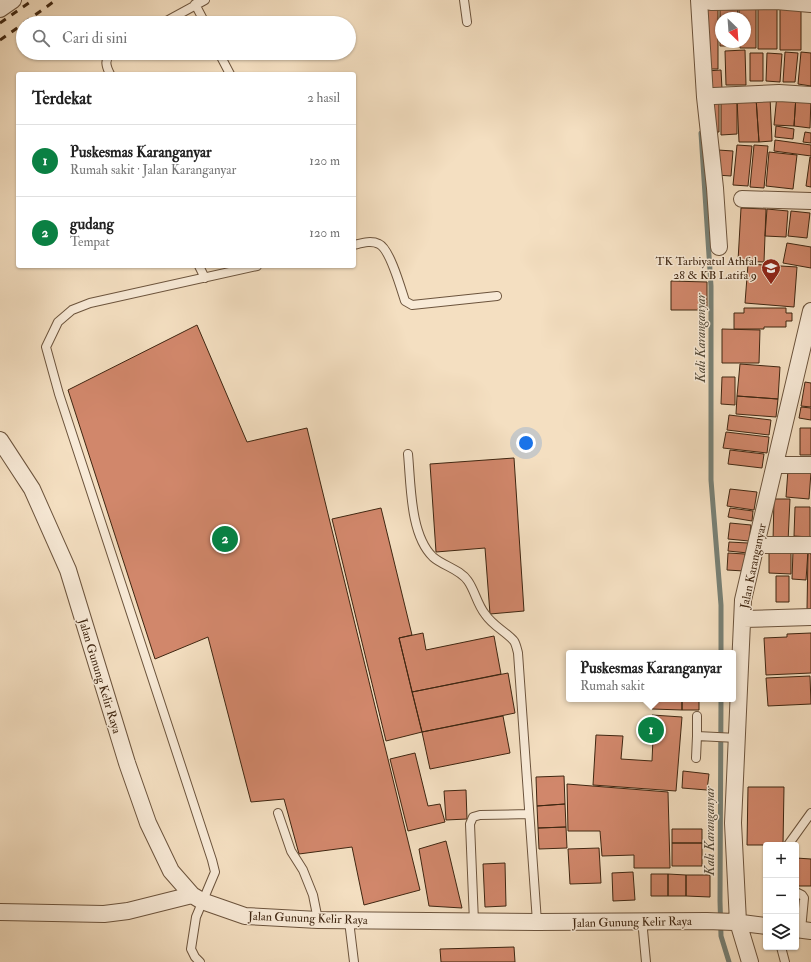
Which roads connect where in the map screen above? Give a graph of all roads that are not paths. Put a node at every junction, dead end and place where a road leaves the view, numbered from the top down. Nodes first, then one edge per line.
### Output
1 (13, 0) edge
2 (205, 0) edge
3 (464, 0) edge
4 (705, 1) edge
5 (196, 4) junction
6 (811, 4) edge
7 (0, 9) edge
8 (175, 16) edge
9 (202, 16) edge
10 (467, 22) dead end
11 (107, 60) edge
12 (223, 60) edge
13 (109, 72) edge
14 (229, 72) edge
15 (811, 95) edge
16 (714, 96) dead end
17 (742, 199) dead end
18 (811, 201) edge
19 (356, 245) edge
20 (719, 247) dead end
21 (200, 268) edge
22 (248, 268) edge
23 (205, 278) junction
24 (497, 296) dead end
25 (811, 311) edge
26 (804, 375) edge
27 (0, 440) edge
28 (408, 454) dead end
29 (775, 465) junction
30 (811, 465) edge
31 (811, 545) edge
32 (756, 546) junction
33 (811, 617) edge
34 (743, 619) junction
35 (698, 716) dead end
36 (698, 736) junction
37 (733, 738) junction
38 (696, 758) dead end
39 (278, 813) dead end
40 (811, 813) edge
41 (529, 814) junction
42 (790, 842) edge
43 (799, 894) edge
44 (197, 898) junction
45 (0, 912) edge
46 (318, 920) junction
47 (349, 921) junction
48 (474, 922) junction
49 (537, 922) junction
50 (644, 922) junction
51 (736, 922) junction
52 (763, 926) edge
53 (803, 930) edge
54 (782, 950) edge
55 (200, 962) edge
56 (354, 962) edge
57 (646, 962) edge
58 (750, 962) edge
59 (784, 962) edge

1 - 7 street
2 - 5 lane
3 - 10 lane
4 - 6 street
4 - 20 street
5 - 8 lane
5 - 9 lane
11 - 13 lane
12 - 14 lane
15 - 16 street
17 - 18 street
19 - 24 lane
21 - 23 lane
22 - 23 lane
23 - 44 lane
25 - 26 street, Jalan Karanganyar
26 - 29 street, Jalan Karanganyar
27 - 44 street, Jalan Gunung Kelir Raya
28 - 41 lane
29 - 30 street
29 - 32 street, Jalan Karanganyar
31 - 32 street
32 - 34 street, Jalan Karanganyar
33 - 34 street
34 - 37 street, Jalan Karanganyar
35 - 36 lane
36 - 37 lane
36 - 38 lane
37 - 51 street, Jalan Karanganyar
39 - 46 lane
40 - 42 lane
41 - 48 lane
41 - 49 lane
43 - 53 lane
44 - 45 street
44 - 46 street, Jalan Gunung Kelir Raya
44 - 55 lane
46 - 47 street, Jalan Gunung Kelir Raya
47 - 48 street, Jalan Gunung Kelir Raya
47 - 56 lane
48 - 49 street, Jalan Gunung Kelir Raya
49 - 50 street, Jalan Gunung Kelir Raya
50 - 51 street, Jalan Gunung Kelir Raya
50 - 57 lane
51 - 52 street, Jalan Gunung Kelir Raya
51 - 58 street, Jalan Karanganyar
54 - 59 lane

